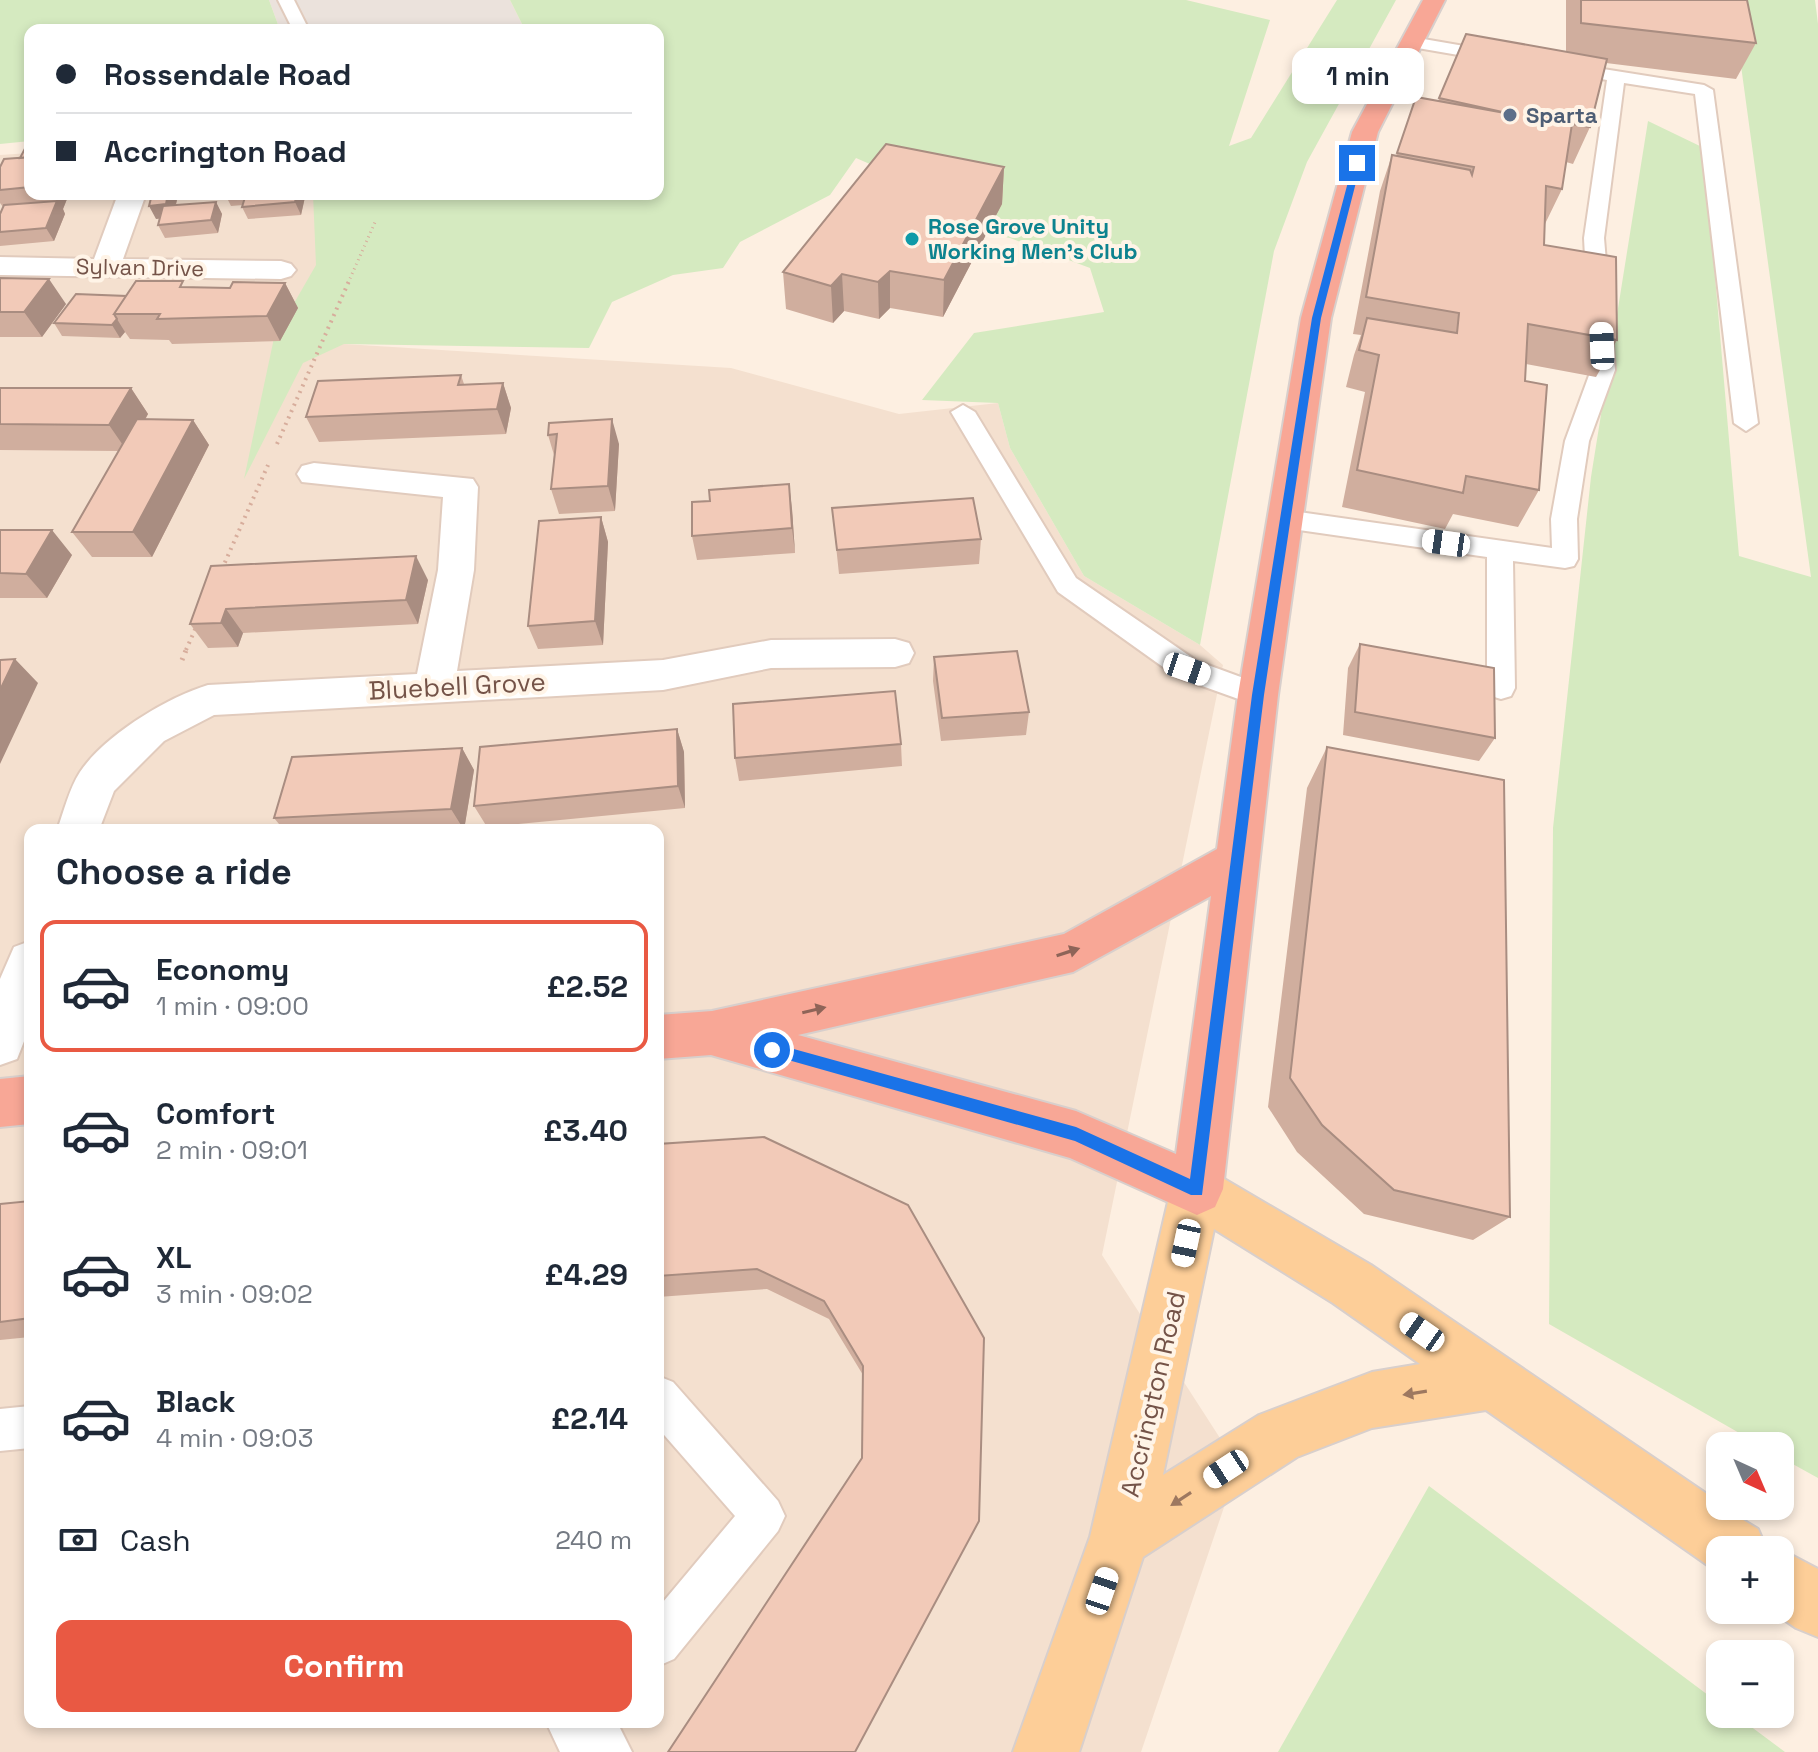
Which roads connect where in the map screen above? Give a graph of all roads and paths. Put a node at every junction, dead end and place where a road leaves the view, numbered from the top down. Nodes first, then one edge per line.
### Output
1 (286, 0) edge
2 (1434, 0) edge
3 (298, 24) edge
4 (1412, 42) junction
5 (1519, 60) edge
6 (1576, 70) edge
7 (1616, 76) junction
8 (130, 200) edge
9 (376, 220) dead end
10 (271, 241) dead end
11 (106, 265) junction
12 (0, 266) edge
13 (251, 269) junction
14 (281, 270) dead end
15 (963, 412) dead end
16 (1746, 423) dead end
17 (276, 448) dead end
18 (270, 462) dead end
19 (314, 474) dead end
20 (1285, 519) junction
21 (1500, 550) junction
22 (219, 576) edge
23 (200, 618) edge
24 (895, 653) dead end
25 (434, 688) junction
26 (1501, 688) dead end
27 (1258, 695) junction
28 (150, 730) junction
29 (80, 824) edge
30 (1239, 858) junction
31 (24, 977) edge
32 (711, 1033) junction
33 (664, 1037) edge
34 (0, 1043) edge
35 (24, 1101) edge
36 (0, 1103) edge
37 (1197, 1189) junction
38 (1509, 1392) junction
39 (664, 1404) edge
40 (24, 1428) edge
41 (0, 1430) edge
42 (1717, 1536) edge
43 (1120, 1537) junction
44 (1794, 1590) edge
45 (1818, 1606) edge
46 (664, 1636) edge
47 (1046, 1752) edge

1 - 3 lane
2 - 4 highway, Accrington Road
4 - 5 lane
4 - 20 highway, Accrington Road
6 - 7 lane
7 - 16 lane
7 - 21 lane
8 - 11 street
9 - 17 path
10 - 13 street
11 - 12 street, Sylvan Drive
11 - 13 street, Sylvan Drive
13 - 14 street, Sylvan Drive
15 - 27 lane
18 - 22 path
19 - 25 street
20 - 21 lane
20 - 27 highway, Accrington Road
21 - 26 lane
23 - 28 path
24 - 25 street, Bluebell Grove
25 - 28 street, Bluebell Grove
27 - 30 highway, Accrington Road
28 - 29 street, Bluebell Grove
32 -> 30 highway
30 - 37 highway, Accrington Road
31 - 34 street
32 - 33 highway
32 - 37 highway
35 - 36 highway
37 - 38 main road
37 - 43 main road, Accrington Road
38 - 42 main road
38 -> 43 main road
39 - 46 lane
40 - 41 lane
43 - 47 main road, Accrington Road
44 - 45 main road

